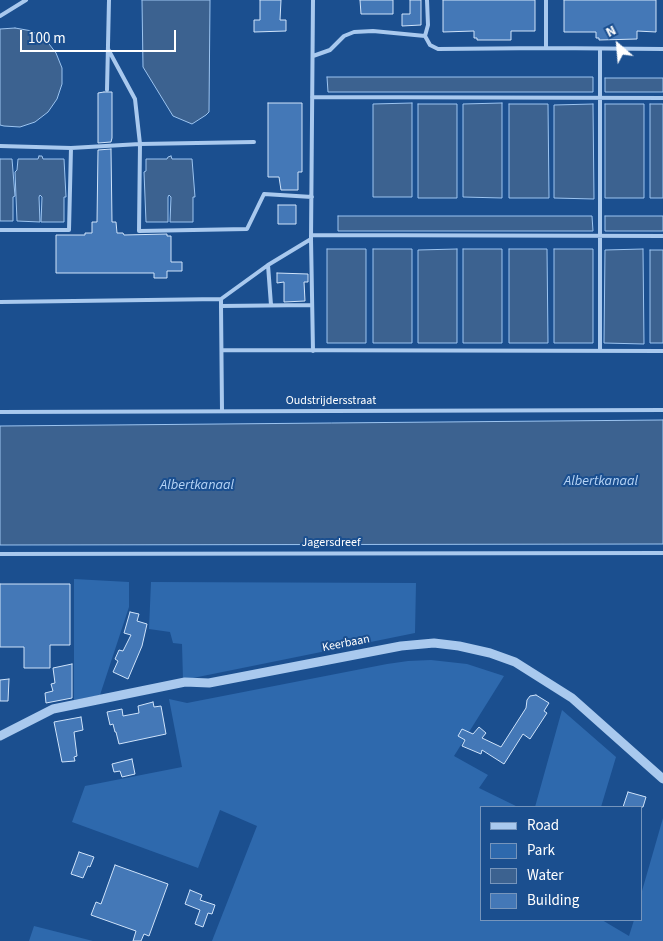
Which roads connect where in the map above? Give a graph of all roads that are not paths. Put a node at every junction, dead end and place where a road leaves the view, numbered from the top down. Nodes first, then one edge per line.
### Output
1 (26, 0) edge
2 (109, 0) edge
3 (313, 0) edge
4 (427, 0) edge
5 (546, 0) edge
6 (0, 16) edge
7 (425, 36) junction
8 (546, 48) junction
9 (108, 49) junction
10 (600, 49) junction
11 (663, 49) edge
12 (313, 56) junction
13 (107, 90) dead end
14 (312, 97) junction
15 (600, 98) junction
16 (663, 98) edge
17 (254, 142) dead end
18 (140, 144) junction
19 (0, 146) edge
20 (71, 148) junction
21 (312, 197) junction
22 (0, 230) edge
23 (600, 236) junction
24 (663, 236) edge
25 (311, 237) junction
26 (268, 266) junction
27 (221, 299) junction
28 (0, 302) edge
29 (271, 305) junction
30 (311, 305) junction
31 (221, 306) junction
32 (222, 350) junction
33 (313, 351) junction
34 (600, 351) junction
35 (663, 351) edge
36 (663, 410) edge
37 (222, 411) junction
38 (0, 412) edge
39 (663, 553) edge
40 (0, 554) edge
41 (0, 736) edge
42 (663, 779) edge

1 - 6 lane
2 - 9 lane
3 - 12 lane
4 - 7 lane
5 - 8 lane
7 - 8 lane
7 - 12 lane
8 - 10 lane
9 - 13 lane
9 - 18 lane
10 - 11 lane
10 - 15 lane
12 - 14 lane
14 - 15 lane
14 - 21 lane
15 - 16 lane
15 - 23 lane
17 - 18 lane
18 - 20 lane
18 - 21 lane
19 - 20 lane
20 - 22 lane
21 - 25 lane
23 - 24 lane
23 - 25 lane
23 - 34 lane
25 - 26 lane
25 - 30 lane
26 - 27 lane
26 - 29 lane
27 - 28 lane
27 - 31 lane
29 - 30 lane
29 - 31 lane
30 - 33 lane
31 - 32 lane
32 - 33 lane
32 - 37 lane
33 - 34 lane
34 - 35 lane
36 - 37 lane, Oudstrijdersstraat
37 - 38 lane, Oudstrijdersstraat
39 - 40 lane, Jagersdreef
41 - 42 street, Keerbaan

